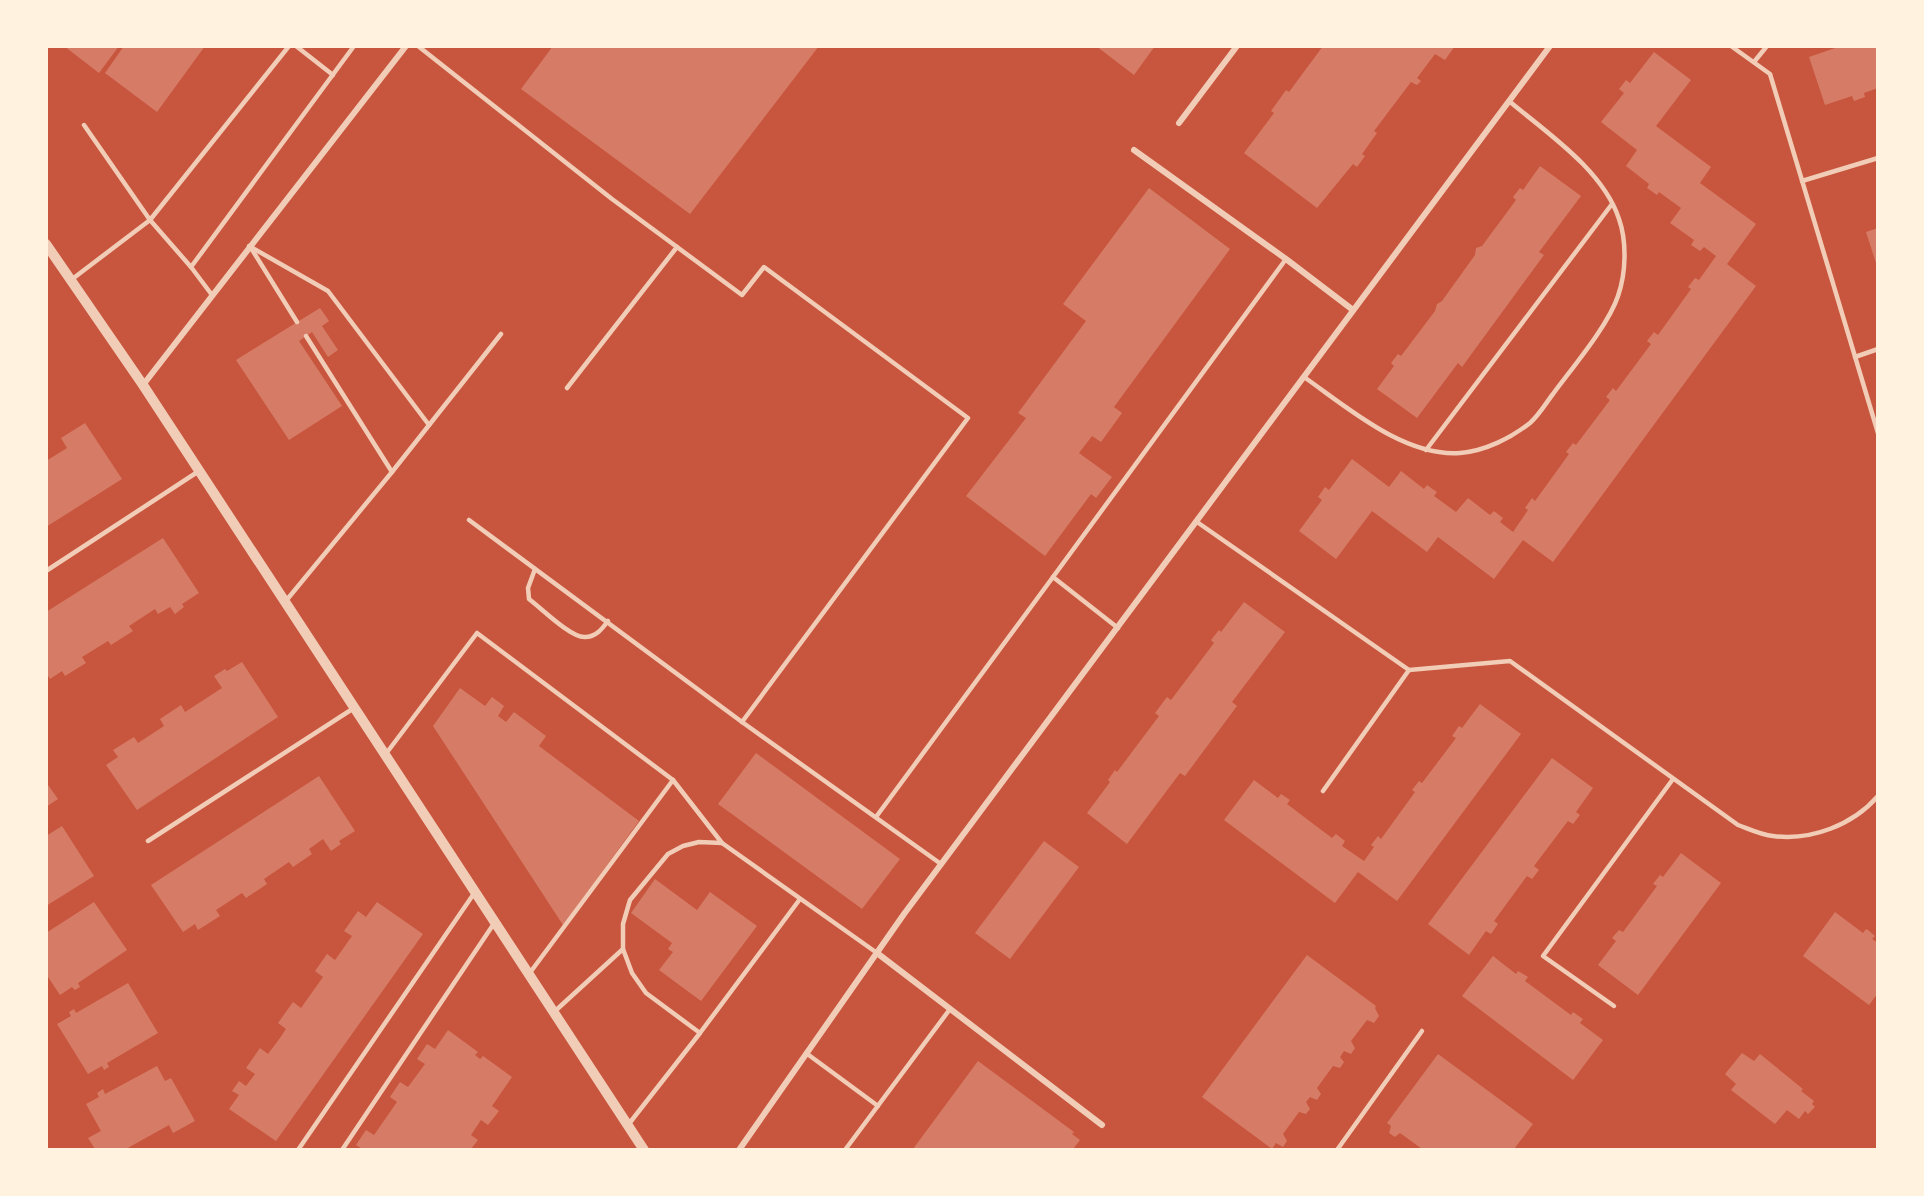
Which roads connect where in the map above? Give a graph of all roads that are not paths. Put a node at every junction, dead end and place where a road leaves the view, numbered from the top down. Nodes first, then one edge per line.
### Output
1 (289, 46) edge
2 (296, 46) edge
3 (354, 46) edge
4 (406, 46) edge
5 (418, 46) edge
6 (1237, 46) edge
7 (1550, 46) edge
8 (1731, 46) edge
9 (1767, 46) edge
10 (1754, 62) junction
11 (333, 75) junction
12 (1509, 101) junction
13 (1179, 123) dead end
14 (84, 125) dead end
15 (1134, 150) dead end
16 (1878, 158) edge
17 (1802, 181) junction
18 (1612, 204) junction
19 (150, 220) junction
20 (46, 244) edge
21 (249, 246) junction
22 (677, 247) junction
23 (1286, 259) junction
24 (191, 267) junction
25 (71, 280) junction
26 (212, 296) junction
27 (1353, 310) junction
28 (297, 322) dead end
29 (501, 334) dead end
30 (306, 336) dead end
31 (1878, 349) edge
32 (1855, 357) junction
33 (1304, 377) junction
34 (143, 385) junction
35 (567, 388) dead end
36 (429, 425) junction
37 (1878, 433) edge
38 (1426, 450) junction
39 (199, 471) junction
40 (392, 472) junction
41 (469, 520) dead end
42 (1197, 522) junction
43 (535, 569) junction
44 (46, 572) edge
45 (1053, 577) junction
46 (285, 602) junction
47 (608, 621) junction
48 (1118, 628) junction
49 (1409, 670) junction
50 (354, 708) junction
51 (742, 722) junction
52 (385, 755) junction
53 (1673, 779) junction
54 (673, 780) junction
55 (1323, 791) dead end
56 (1878, 796) edge
57 (876, 817) junction
58 (148, 842) dead end
59 (722, 843) junction
60 (941, 864) junction
61 (475, 892) junction
62 (800, 898) junction
63 (495, 922) junction
64 (623, 949) junction
65 (877, 953) junction
66 (529, 974) junction
67 (1614, 1006) dead end
68 (950, 1009) junction
69 (554, 1012) junction
70 (1422, 1031) dead end
71 (700, 1033) junction
72 (806, 1053) junction
73 (878, 1106) junction
74 (628, 1125) junction
75 (1102, 1125) dead end
76 (298, 1149) edge
77 (342, 1149) edge
78 (644, 1149) edge
79 (739, 1149) edge
80 (845, 1149) edge
81 (1337, 1149) edge

1 - 19 lane
2 - 11 lane
3 - 11 lane
4 - 21 street
5 - 22 lane
6 - 13 street
7 - 12 street
8 - 10 lane
9 - 10 lane
10 - 17 lane
11 - 24 lane
12 - 18 lane
12 - 27 street
14 - 19 lane
15 - 23 street
16 - 17 lane
17 - 32 lane
18 - 38 lane
18 - 38 lane
19 - 24 lane
19 - 25 lane
20 - 25 street
21 - 26 street
21 - 28 lane
21 - 36 lane
22 - 35 lane
22 - 51 lane
23 - 27 street
23 - 45 lane
24 - 26 lane
25 - 34 street
26 - 34 street
27 - 33 street
29 - 36 lane
30 - 40 lane
31 - 32 lane
32 - 37 lane
33 - 38 lane
33 - 42 street
34 - 39 street
36 - 40 lane
39 - 44 lane
39 - 46 street
40 - 46 lane
41 - 43 lane
42 - 48 street
42 - 49 lane
43 - 47 lane
43 - 47 lane
45 - 48 lane
45 - 57 lane
46 - 50 street
47 - 51 lane
48 - 60 street
49 - 53 lane
49 - 55 lane
50 - 52 street
50 - 58 lane
51 - 57 lane
52 - 54 lane
52 - 61 street
53 - 56 lane
53 - 67 lane
54 - 59 lane
54 - 66 lane
57 - 60 lane
59 - 62 lane
59 - 64 lane
60 - 65 street
61 - 63 street
61 - 76 lane
62 - 65 lane
62 - 71 lane
63 - 66 street
63 - 77 lane
64 - 69 lane
64 - 71 lane
65 - 68 street
65 - 72 street
66 - 69 street
68 - 73 lane
68 - 75 street
69 - 74 street
70 - 81 lane
71 - 74 lane
72 - 73 lane
72 - 79 street
73 - 80 lane
74 - 78 street

